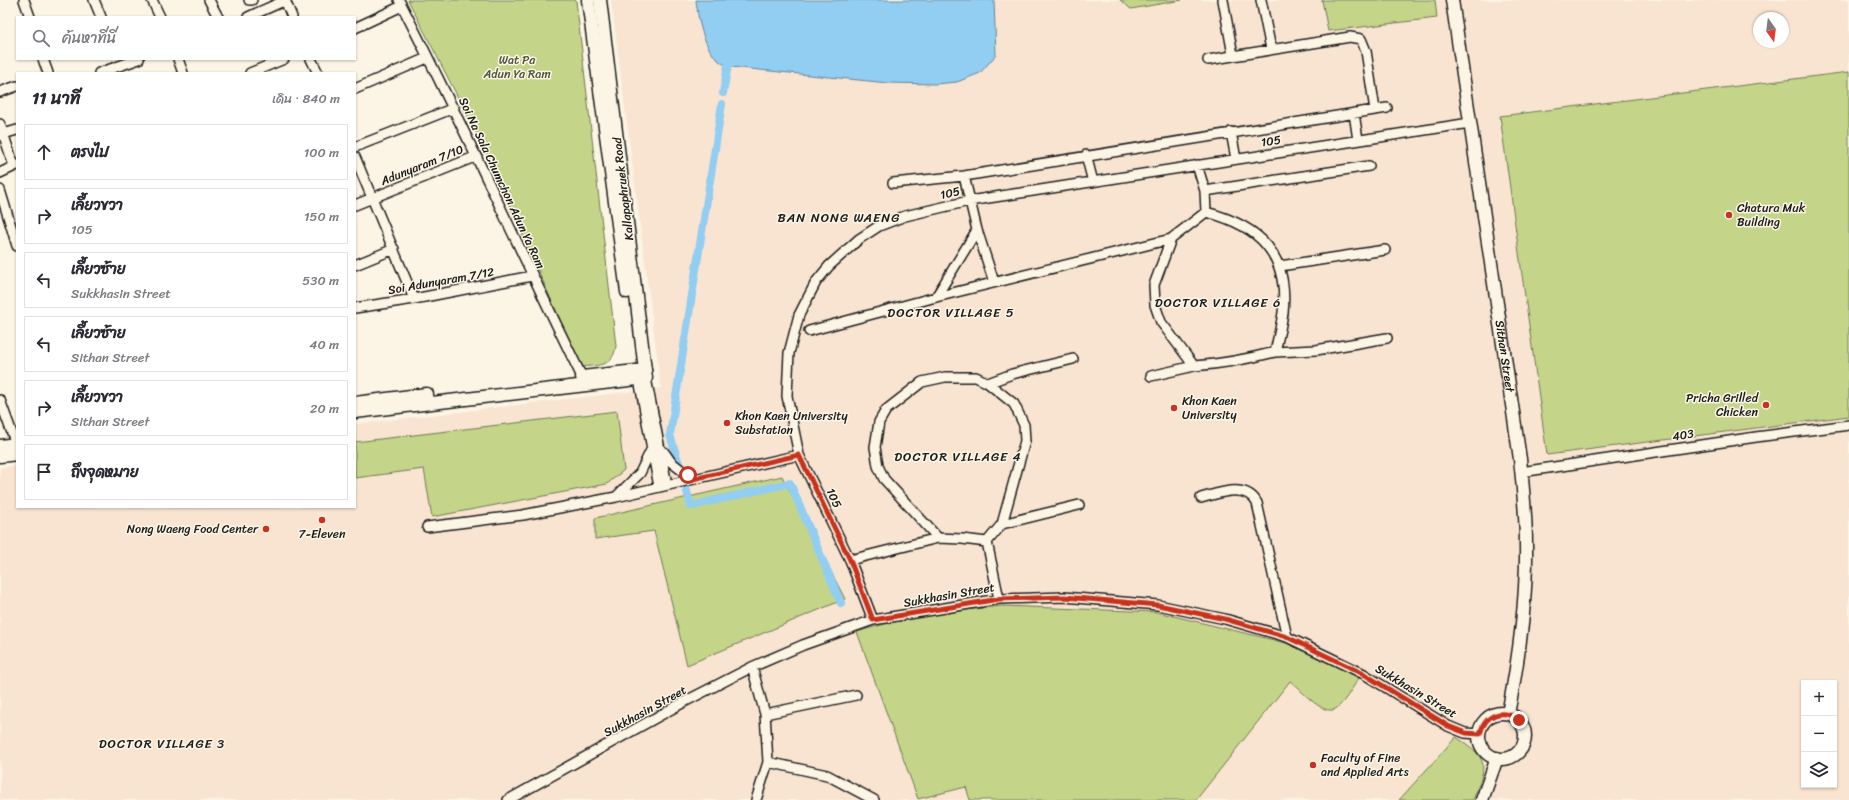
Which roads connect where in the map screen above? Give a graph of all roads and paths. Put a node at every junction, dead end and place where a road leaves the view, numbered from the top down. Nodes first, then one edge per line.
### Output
1 (24, 0) edge
2 (94, 0) edge
3 (152, 0) edge
4 (209, 0) edge
5 (285, 0) edge
6 (588, 0) edge
7 (600, 0) edge
8 (1223, 0) edge
9 (1261, 0) edge
10 (1452, 0) edge
11 (401, 3) edge
12 (30, 16) edge
13 (101, 16) edge
14 (160, 16) edge
15 (217, 16) edge
16 (250, 16) edge
17 (292, 16) edge
18 (356, 27) edge
19 (1271, 49) junction
20 (1233, 55) junction
21 (427, 58) junction
22 (43, 60) edge
23 (133, 60) edge
24 (178, 60) edge
25 (282, 60) edge
26 (312, 60) edge
27 (1208, 60) dead end
28 (120, 62) edge
29 (48, 72) edge
30 (101, 72) edge
31 (183, 72) edge
32 (252, 72) edge
33 (318, 72) edge
34 (16, 86) edge
35 (356, 88) edge
36 (0, 92) edge
37 (454, 108) junction
38 (1387, 108) dead end
39 (1375, 110) junction
40 (1354, 112) junction
41 (1470, 123) junction
42 (0, 124) edge
43 (16, 130) edge
44 (1231, 132) junction
45 (2, 135) edge
46 (1358, 140) junction
47 (356, 147) edge
48 (1086, 155) junction
49 (477, 156) junction
50 (356, 158) edge
51 (1236, 158) junction
52 (1197, 165) junction
53 (16, 166) edge
54 (1369, 166) dead end
55 (0, 173) edge
56 (964, 176) junction
57 (1092, 182) junction
58 (893, 183) dead end
59 (0, 190) edge
60 (1205, 191) junction
61 (373, 198) junction
62 (970, 201) junction
63 (356, 205) edge
64 (1206, 212) junction
65 (977, 230) junction
66 (1172, 239) junction
67 (16, 243) edge
68 (394, 249) junction
69 (1385, 250) dead end
70 (356, 265) edge
71 (1280, 266) junction
72 (532, 276) junction
73 (994, 282) junction
74 (936, 297) junction
75 (414, 299) junction
76 (356, 308) edge
77 (809, 332) dead end
78 (1387, 338) dead end
79 (1275, 352) junction
80 (1073, 359) dead end
81 (1194, 366) junction
82 (642, 374) junction
83 (1151, 376) dead end
84 (582, 377) junction
85 (988, 383) junction
86 (0, 400) edge
87 (356, 403) edge
88 (356, 412) edge
89 (1849, 425) edge
90 (16, 444) edge
91 (0, 446) edge
92 (656, 446) junction
93 (16, 447) edge
94 (16, 448) edge
95 (799, 455) junction
96 (0, 456) edge
97 (1521, 472) junction
98 (693, 479) junction
99 (663, 486) junction
100 (616, 497) junction
101 (1201, 498) dead end
102 (1079, 505) dead end
103 (1002, 524) junction
104 (427, 527) dead end
105 (938, 538) junction
106 (987, 542) junction
107 (850, 560) junction
108 (999, 599) junction
109 (873, 620) junction
110 (1287, 637) junction
111 (752, 667) junction
112 (856, 695) dead end
113 (765, 714) junction
114 (1508, 714) junction
115 (1480, 734) junction
116 (1497, 758) junction
117 (768, 762) junction
118 (508, 800) edge
119 (756, 800) edge
120 (874, 800) edge
121 (1482, 800) edge

1 - 12 street
2 - 13 street
3 - 14 street
4 - 15 street
5 - 16 street
5 - 17 street
6 - 82 main road, Kallapaphruek Road
7 - 82 main road, Kallapaphruek Road
8 - 20 street
9 - 19 street
10 - 41 main road, Sithan Street
11 - 18 street
11 - 21 street, Soi Na Sala Chumchon Adun Ya Ram
19 - 20 street
19 - 39 street
20 - 27 street
21 - 35 street
21 - 37 street, Soi Na Sala Chumchon Adun Ya Ram
22 - 29 street
23 - 28 street
24 - 31 street
25 - 32 street
26 - 33 street
28 - 30 street
34 - 36 street
37 - 47 street
37 - 49 street, Soi Na Sala Chumchon Adun Ya Ram
38 - 39 street
39 - 40 street
40 - 44 street
40 - 46 street
41 - 46 street, 105
41 - 97 main road, Sithan Street
42 - 45 street
43 - 45 street
44 - 48 street
44 - 51 street
45 - 53 street
46 - 51 street, 105
48 - 56 street
48 - 57 street
49 - 61 street, Adunyaram 7/10
49 - 72 street, Soi Na Sala Chumchon Adun Ya Ram
50 - 61 street
51 - 52 street, 105
52 - 57 street, 105
52 - 60 street
53 - 55 street
54 - 60 street
56 - 58 street
56 - 62 street
57 - 62 street, 105
59 - 67 street
60 - 64 street
61 - 63 street, Adunyaram 7/10
61 - 68 street
62 - 65 street
62 - 95 street, 105
64 - 66 street
64 - 71 street
65 - 73 street
65 - 74 street
66 - 73 street
66 - 81 street
68 - 70 street
68 - 75 street
69 - 71 street
71 - 79 street
72 - 75 street, Soi Adunyaram 7/12
72 - 84 street, Soi Na Sala Chumchon Adun Ya Ram
73 - 74 street
74 - 77 street
75 - 76 street, Soi Adunyaram 7/12
78 - 79 street
79 - 81 street
80 - 85 street
81 - 83 street
82 - 84 main road
82 - 88 main road
82 - 92 street
84 - 87 main road
85 - 103 street
85 - 105 street
86 - 90 street
89 - 97 street, 403
91 - 93 main road
92 - 98 street
92 - 99 street
92 - 100 street
94 - 96 main road
95 - 98 street
95 - 107 street, 105
97 - 114 main road, Sithan Street
98 - 99 street
99 - 100 street
100 - 104 street
101 - 110 street
102 - 103 street
103 - 106 street
105 - 106 street
105 - 107 street
106 - 108 street
107 - 109 street, 105
108 - 109 street, Sukkhasin Street
108 - 110 street, Sukkhasin Street
109 - 111 street, Sukkhasin Street
110 - 115 street, Sukkhasin Street
111 - 113 street
111 - 118 street, Sukkhasin Street
112 - 113 street
113 - 117 street
114 - 115 main road
114 - 116 main road
115 - 116 main road
116 - 121 main road
117 - 119 street
117 - 120 street

